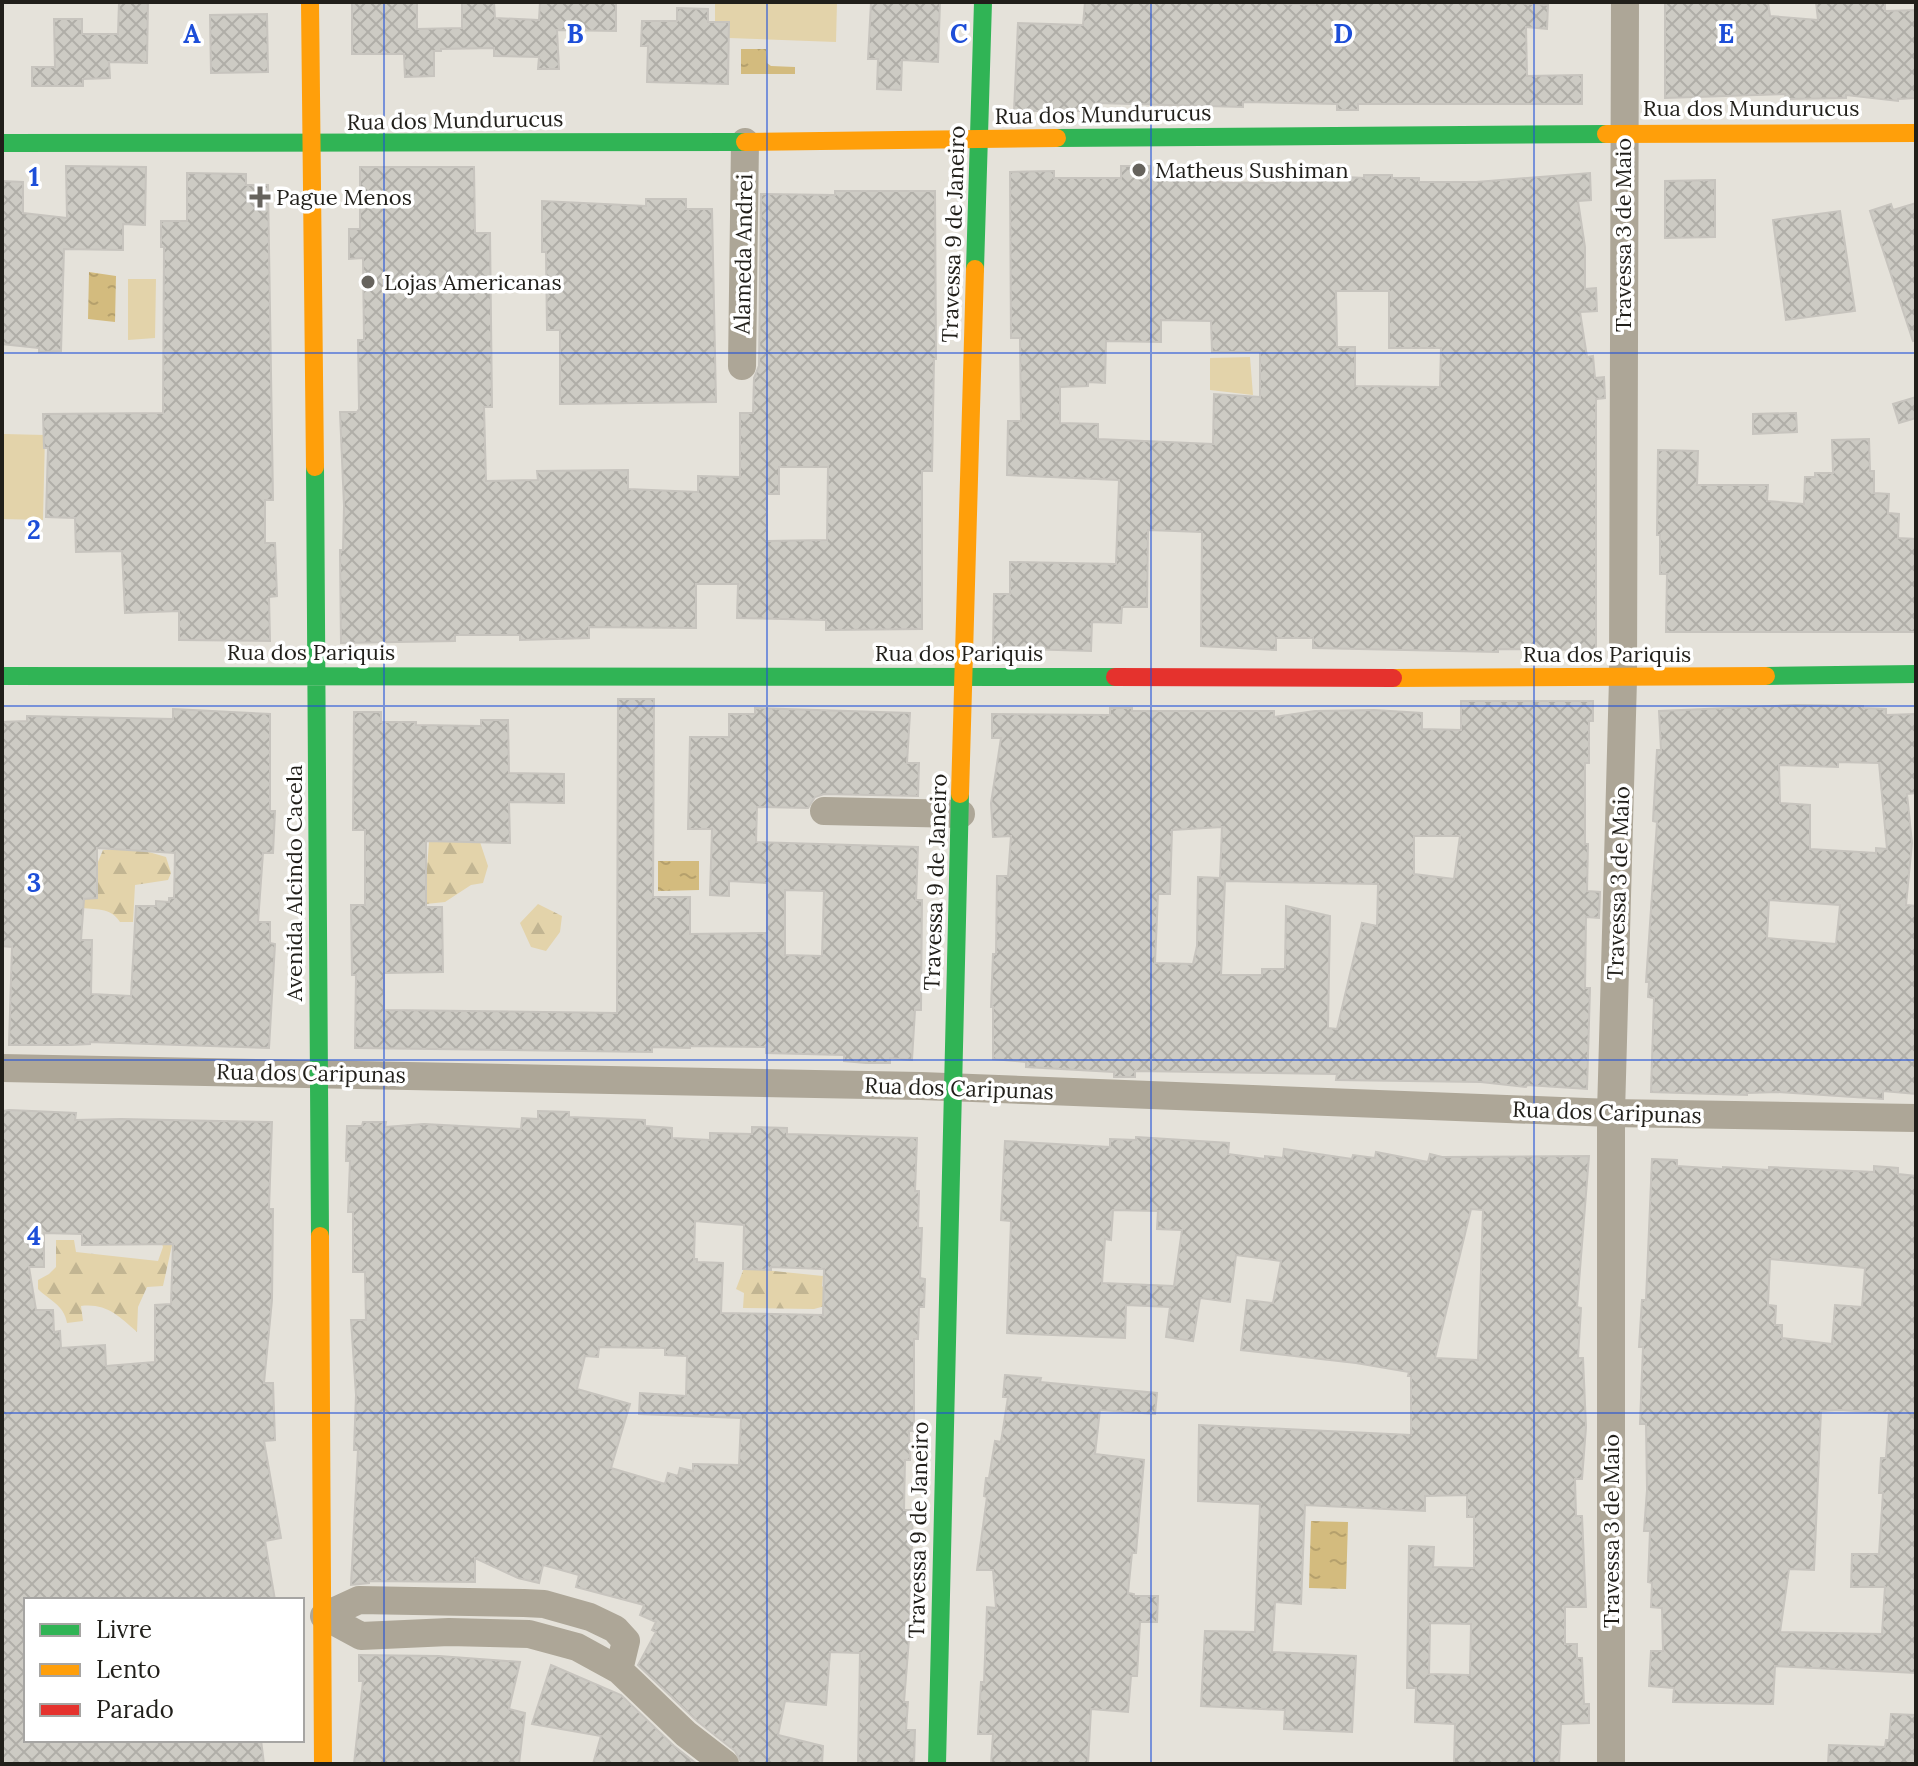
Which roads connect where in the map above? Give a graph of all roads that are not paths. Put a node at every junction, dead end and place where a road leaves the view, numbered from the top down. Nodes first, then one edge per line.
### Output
1 (310, 2) edge
2 (983, 2) edge
3 (1625, 2) edge
4 (1622, 132) junction
5 (1916, 133) edge
6 (980, 139) junction
7 (745, 142) junction
8 (2, 143) edge
9 (311, 146) junction
10 (742, 366) dead end
11 (1916, 674) edge
12 (2, 676) edge
13 (317, 676) junction
14 (963, 678) junction
15 (1623, 679) junction
16 (824, 811) dead end
17 (961, 814) junction
18 (2, 1068) edge
19 (318, 1073) junction
20 (953, 1088) junction
21 (1611, 1113) junction
22 (1916, 1118) edge
23 (324, 1616) junction
24 (323, 1764) edge
25 (725, 1764) edge
26 (937, 1764) edge
27 (1611, 1764) edge

1 - 9 street, Avenida Alcindo Cacela
2 - 6 street, Travessa 9 de Janeiro
3 - 4 street, Travessa 3 de Maio
4 - 5 street, Rua dos Mundurucus
4 - 6 street, Rua dos Mundurucus
4 - 15 street, Travessa 3 de Maio
6 - 7 street, Rua dos Mundurucus
6 - 14 street, Travessa 9 de Janeiro
7 - 9 street, Rua dos Mundurucus
7 - 10 street, Alameda Andrei
8 - 9 street, Rua dos Mundurucus
9 - 13 street, Avenida Alcindo Cacela
11 - 15 street, Rua dos Pariquis
12 - 13 street, Rua dos Pariquis
13 - 14 street, Rua dos Pariquis
13 - 19 street, Avenida Alcindo Cacela
14 - 15 street, Rua dos Pariquis
14 - 17 street, Travessa 9 de Janeiro
15 - 21 street, Travessa 3 de Maio
16 - 17 street
17 - 20 street, Travessa 9 de Janeiro
18 - 19 street, Rua dos Caripunas
19 - 20 street, Rua dos Caripunas
19 - 23 street, Avenida Alcindo Cacela
20 - 21 street, Rua dos Caripunas
20 - 26 street, Travessa 9 de Janeiro
21 - 22 street, Rua dos Caripunas
21 - 27 street, Travessa 3 de Maio
23 - 24 street, Avenida Alcindo Cacela
23 - 25 street

